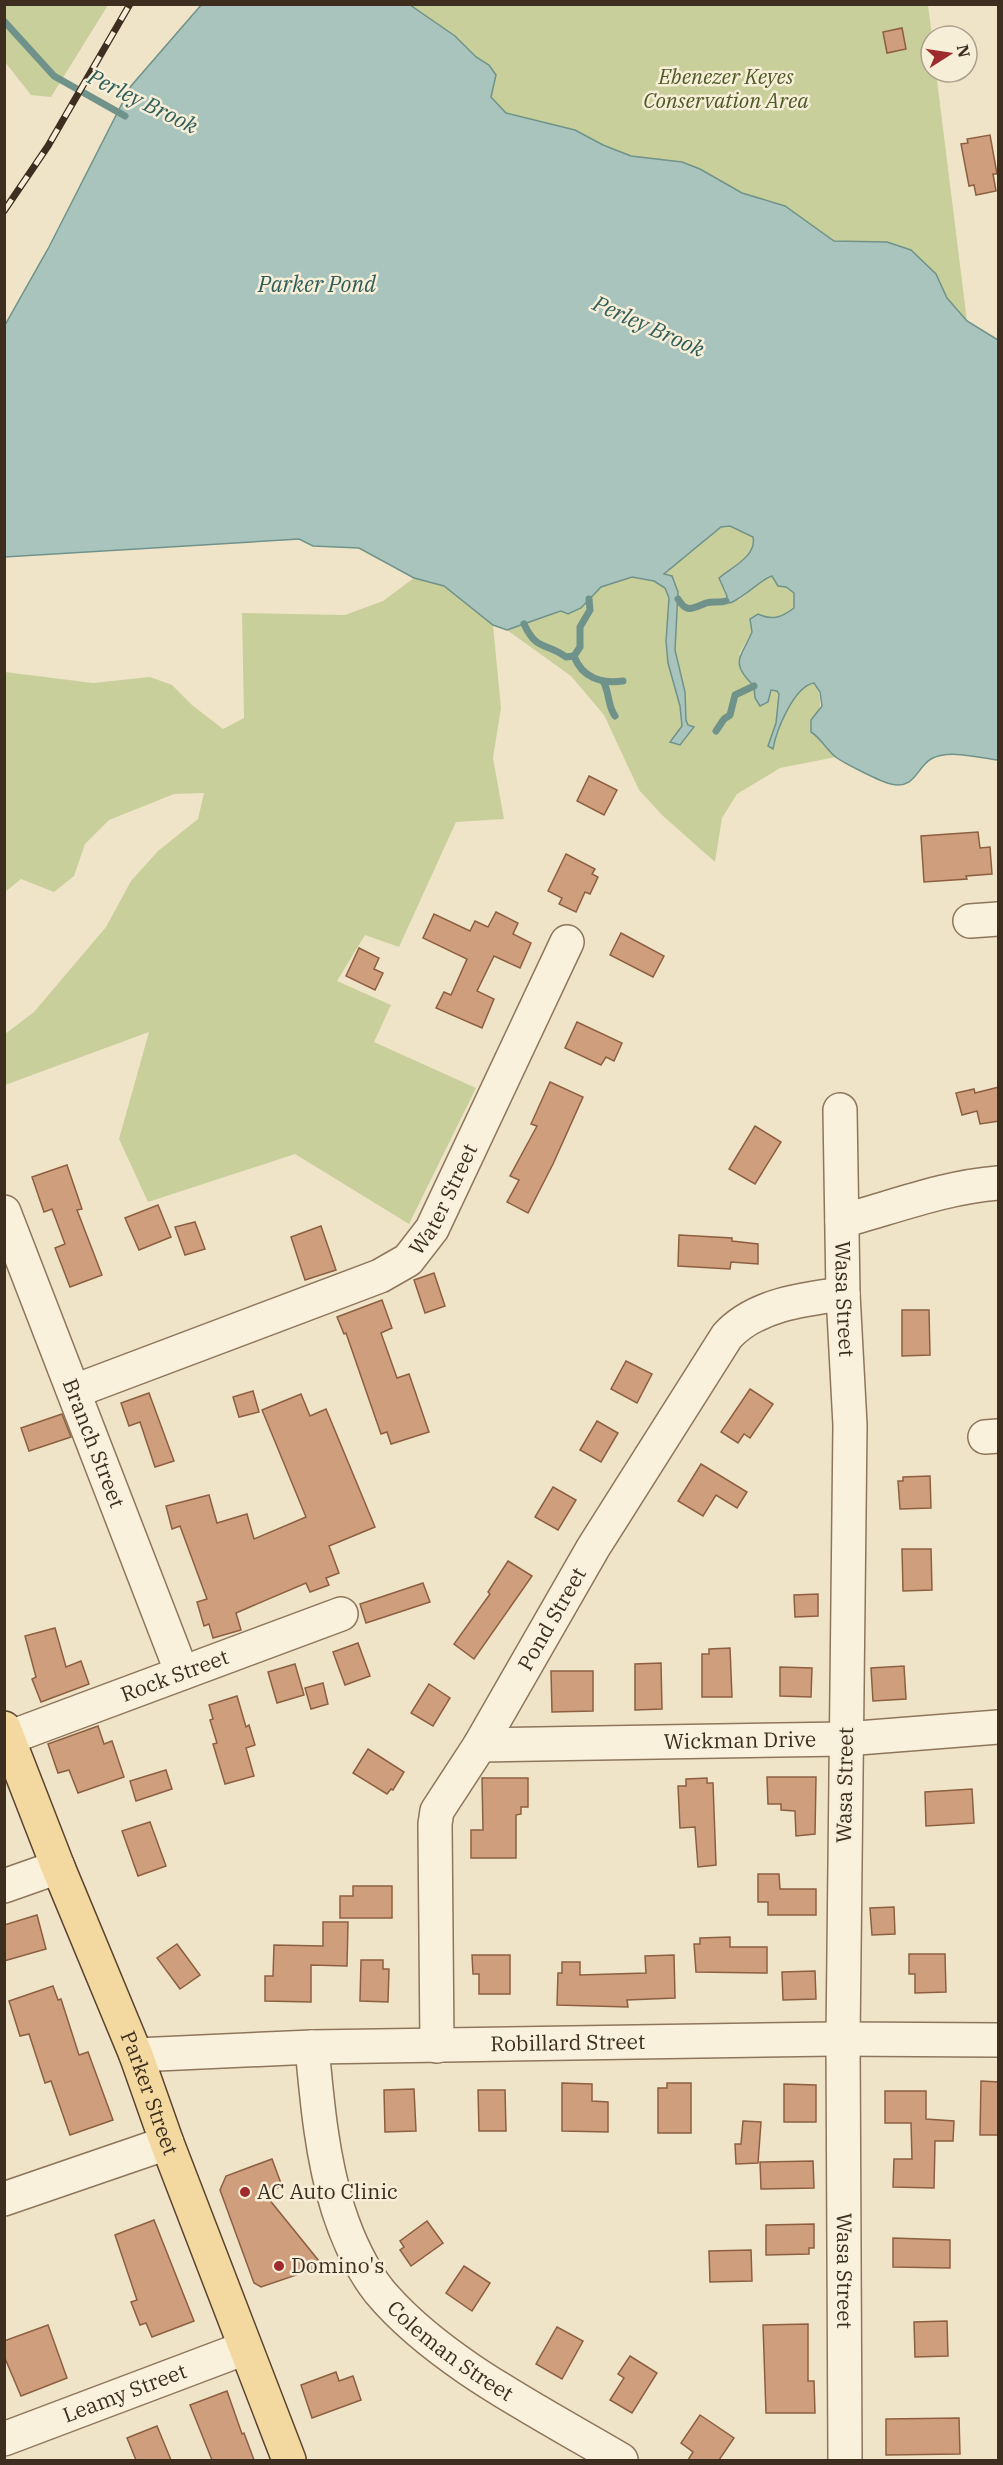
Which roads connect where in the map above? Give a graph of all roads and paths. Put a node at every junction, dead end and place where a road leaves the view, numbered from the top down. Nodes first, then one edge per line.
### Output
1 (567, 942) dead end
2 (840, 1110) dead end
3 (999, 1182) edge
4 (4, 1212) edge
5 (842, 1221) junction
6 (843, 1294) junction
7 (75, 1390) junction
8 (342, 1614) dead end
9 (182, 1673) junction
10 (999, 1727) edge
11 (6, 1733) edge
12 (845, 1739) junction
13 (480, 1745) junction
14 (58, 1867) junction
15 (4, 1886) edge
16 (843, 2040) junction
17 (999, 2040) edge
18 (437, 2046) junction
19 (312, 2048) junction
20 (136, 2055) junction
21 (166, 2143) junction
22 (4, 2199) edge
23 (245, 2348) junction
24 (4, 2439) edge
25 (289, 2460) edge
26 (621, 2460) edge
27 (845, 2460) edge

1 - 7 street, Water Street
2 - 5 street, Wasa Street
3 - 5 street
4 - 7 street, Branch Street
5 - 6 street, Wasa Street
6 - 12 street, Wasa Street
6 - 13 street, Pond Street
7 - 9 street, Branch Street
8 - 9 street, Rock Street
9 - 11 street, Rock Street
10 - 12 street, Wickman Drive
11 - 14 main road, Parker Street
12 - 13 street, Wickman Drive
12 - 16 street, Wasa Street
13 - 18 street, Pond Street
14 - 15 street
14 - 20 main road, Parker Street
16 - 17 street, Robillard Street
16 - 18 street, Robillard Street
16 - 27 street, Wasa Street
18 - 19 street, Robillard Street
19 - 20 street, Robillard Street
19 - 26 street, Coleman Street
20 - 21 main road, Parker Street
21 - 22 street
21 - 23 main road, Parker Street
23 - 24 street, Leamy Street
23 - 25 main road, Parker Street

